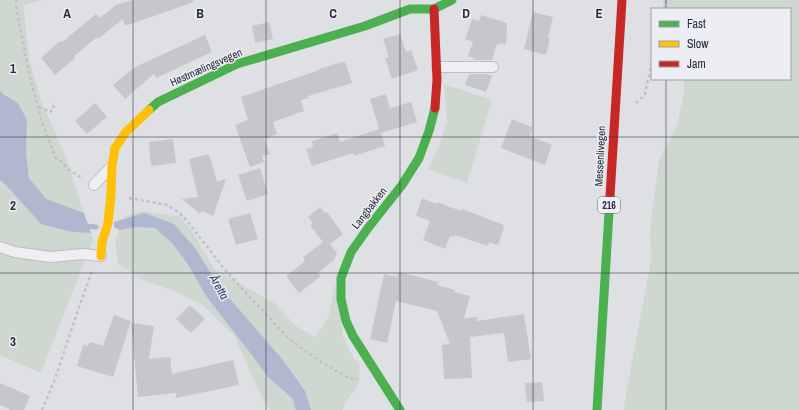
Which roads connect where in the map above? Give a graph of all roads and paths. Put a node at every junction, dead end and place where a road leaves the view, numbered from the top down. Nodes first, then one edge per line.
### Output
1 (16, 0) edge
2 (452, 0) edge
3 (622, 0) edge
4 (434, 9) junction
5 (651, 66) edge
6 (437, 67) junction
7 (493, 67) dead end
8 (53, 102) dead end
9 (634, 104) dead end
10 (38, 107) junction
11 (112, 166) junction
12 (94, 185) joint
13 (112, 195) junction
14 (0, 247) edge
15 (101, 256) junction
16 (362, 380) dead end
17 (42, 410) edge
18 (400, 410) edge
19 (597, 410) edge

1 - 10 path
2 - 4 street, Høstmælingsvegen
3 - 19 street, Messenlivegen / 216
4 - 6 street, Langbakken
4 - 11 street, Høstmælingsvegen
5 - 9 path
6 - 7 lane
6 - 18 street, Langbakken
8 - 10 path
10 - 12 path
11 - 12 lane
11 - 13 street, Høstmælingsvegen
13 - 15 street, Høstmælingsvegen
13 - 16 path
14 - 15 lane
15 - 17 path

